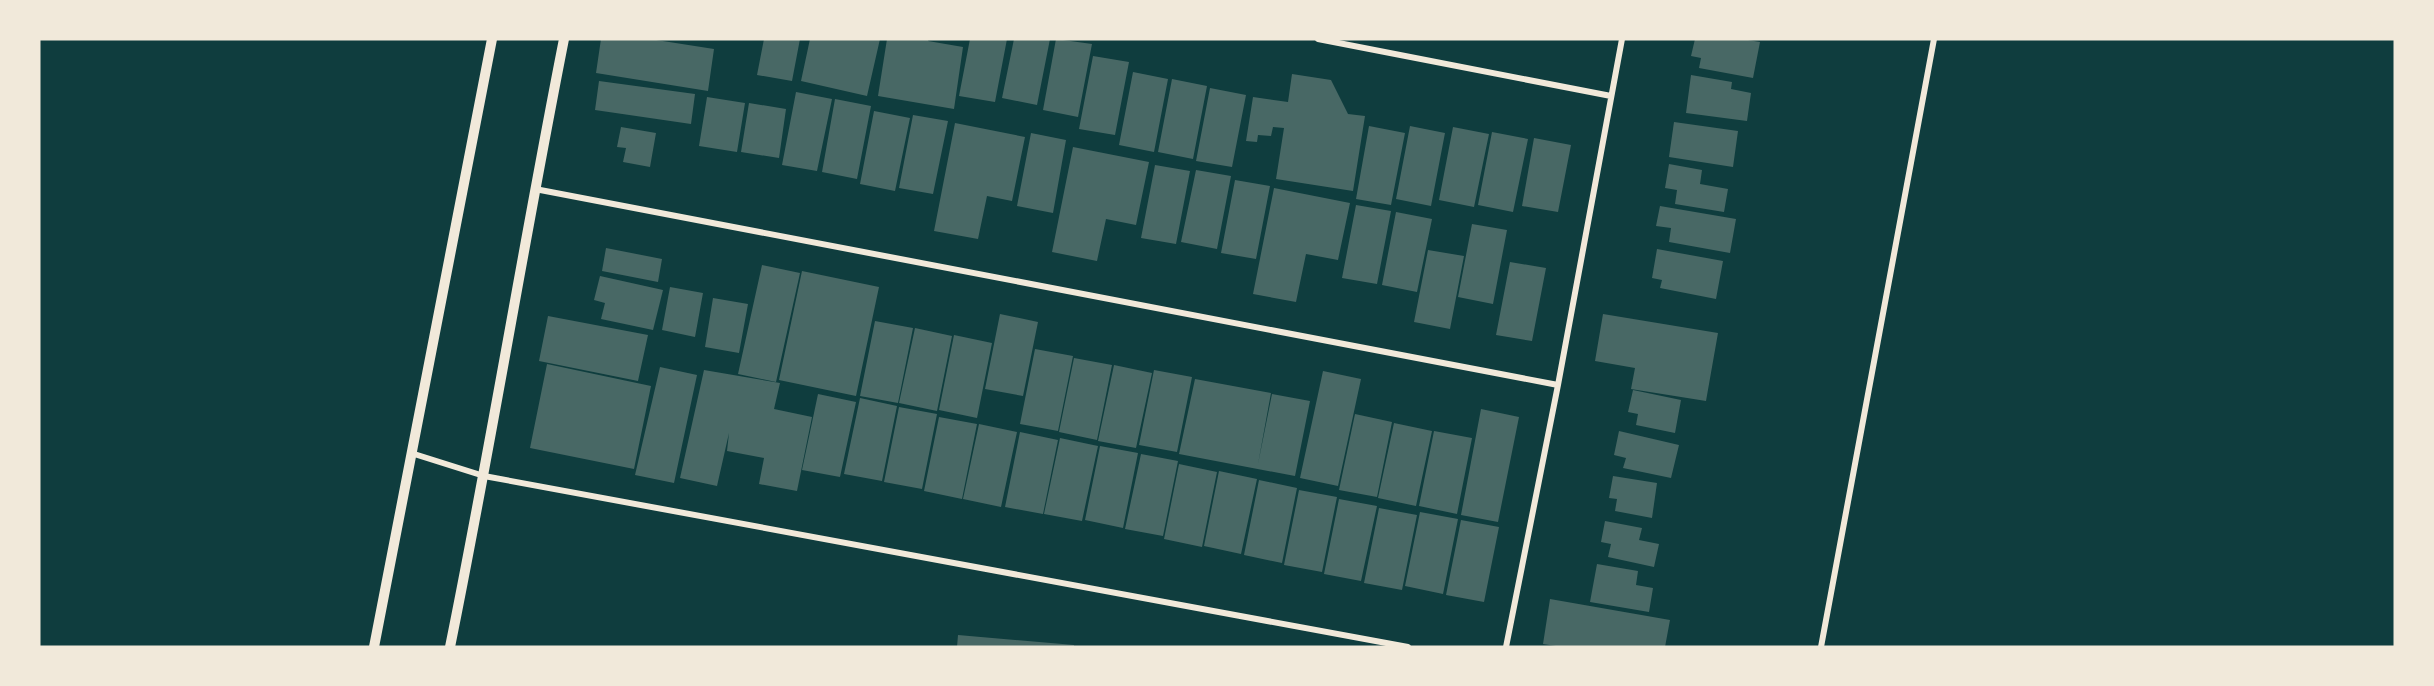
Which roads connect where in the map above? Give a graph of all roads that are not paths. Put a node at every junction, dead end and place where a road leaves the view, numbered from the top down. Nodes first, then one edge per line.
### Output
1 (492, 39) edge
2 (564, 39) edge
3 (1318, 39) edge
4 (1622, 39) edge
5 (1934, 39) edge
6 (1611, 96) junction
7 (534, 189) junction
8 (1558, 385) junction
9 (411, 453) junction
10 (484, 476) junction
11 (374, 647) edge
12 (450, 647) edge
13 (1408, 647) edge
14 (1506, 647) edge
15 (1821, 647) edge

1 - 9 street
2 - 7 street
3 - 6 street
4 - 6 street
5 - 15 street
6 - 8 street
7 - 8 street
7 - 10 street
8 - 14 street
9 - 10 street
9 - 11 street
10 - 12 street
10 - 13 street

